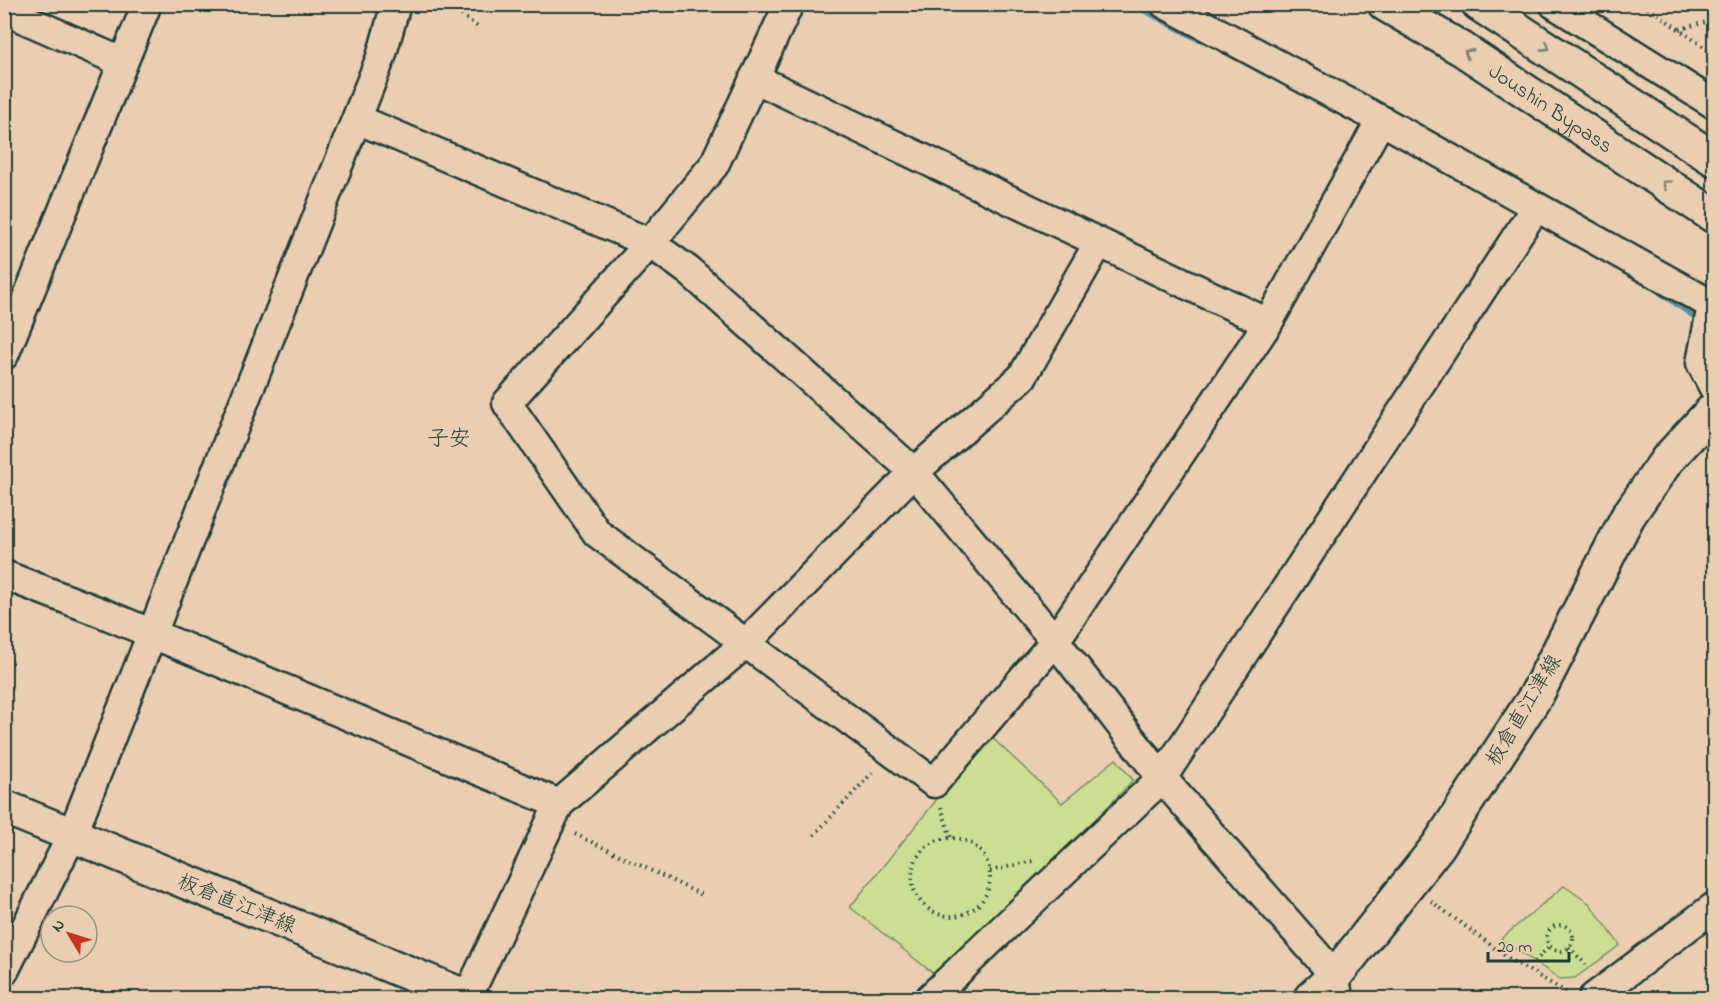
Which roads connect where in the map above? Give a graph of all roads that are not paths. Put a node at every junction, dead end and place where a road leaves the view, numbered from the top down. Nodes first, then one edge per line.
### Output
1 (147, 4) edge
2 (396, 4) edge
3 (789, 4) edge
4 (1165, 4) edge
5 (1385, 4) edge
6 (1479, 4) edge
7 (1554, 4) edge
8 (4, 10) edge
9 (122, 62) junction
10 (754, 78) junction
11 (1714, 104) edge
12 (357, 119) junction
13 (1381, 120) junction
14 (1714, 159) edge
15 (1536, 207) junction
16 (1714, 216) edge
17 (650, 243) junction
18 (1098, 244) junction
19 (1268, 323) junction
20 (4, 355) edge
21 (1714, 388) edge
22 (1714, 409) edge
23 (914, 472) junction
24 (4, 575) edge
25 (153, 634) junction
26 (1055, 641) junction
27 (747, 642) junction
28 (1162, 778) junction
29 (4, 807) edge
30 (554, 814) junction
31 (72, 835) junction
32 (1714, 907) edge
33 (4, 971) edge
34 (1336, 987) edge
35 (1580, 996) edge
36 (468, 998) edge
37 (930, 999) edge
38 (1311, 999) edge

1 - 9 street
2 - 12 street
3 - 10 street
4 - 13 street
16 -> 5 main road, Joushin Bypass
6 -> 14 main road
7 - 11 street
8 - 9 street
9 - 20 street
10 - 17 street
10 - 18 street
12 - 17 street
12 - 25 street
13 - 15 street
13 - 19 street
15 - 21 street
15 - 28 street
17 - 23 street
17 - 27 street
18 - 19 street
18 - 23 street
19 - 26 street
22 - 34 main road, 板倉直江津線
23 - 26 street
23 - 27 street
24 - 25 street
25 - 30 street
25 - 31 street
26 - 27 street
26 - 28 street
27 - 30 street
28 - 34 street
28 - 37 street
29 - 31 main road, 板倉直江津線
30 - 36 street
31 - 33 street
31 - 36 main road, 板倉直江津線
32 - 35 street
34 - 38 main road, 板倉直江津線

